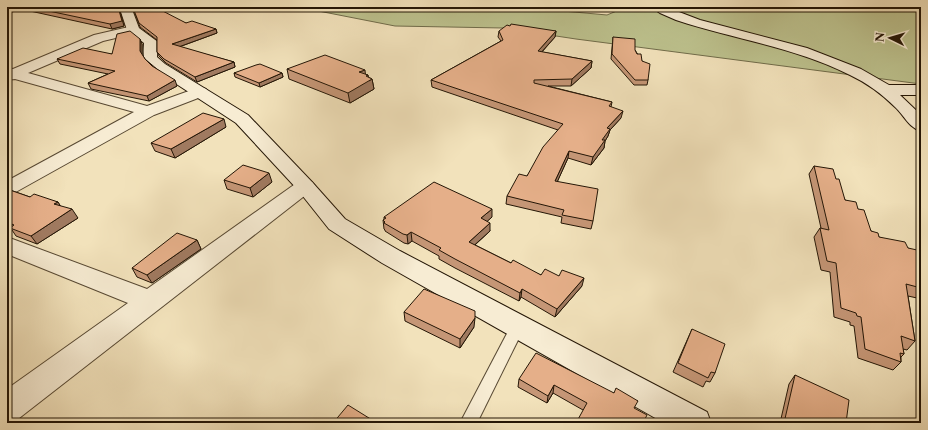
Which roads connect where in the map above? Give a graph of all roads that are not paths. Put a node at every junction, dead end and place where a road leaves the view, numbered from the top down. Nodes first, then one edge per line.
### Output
1 (16, 7) edge
2 (128, 7) edge
3 (657, 7) edge
4 (7, 10) edge
5 (133, 30) junction
6 (9, 74) edge
7 (888, 90) junction
8 (921, 90) edge
9 (200, 92) junction
10 (148, 111) junction
11 (920, 123) edge
12 (305, 186) junction
13 (7, 189) edge
14 (7, 245) edge
15 (149, 301) junction
16 (518, 326) junction
17 (7, 408) edge
18 (468, 423) edge
19 (695, 423) edge

1 - 4 street
2 - 5 street
3 - 7 street
5 - 6 street
5 - 9 street
6 - 10 street
7 - 8 street
7 - 11 street
9 - 10 street
9 - 12 street
10 - 13 street
12 - 15 street
12 - 16 street
14 - 15 street
15 - 17 street
16 - 18 lane
16 - 19 street

